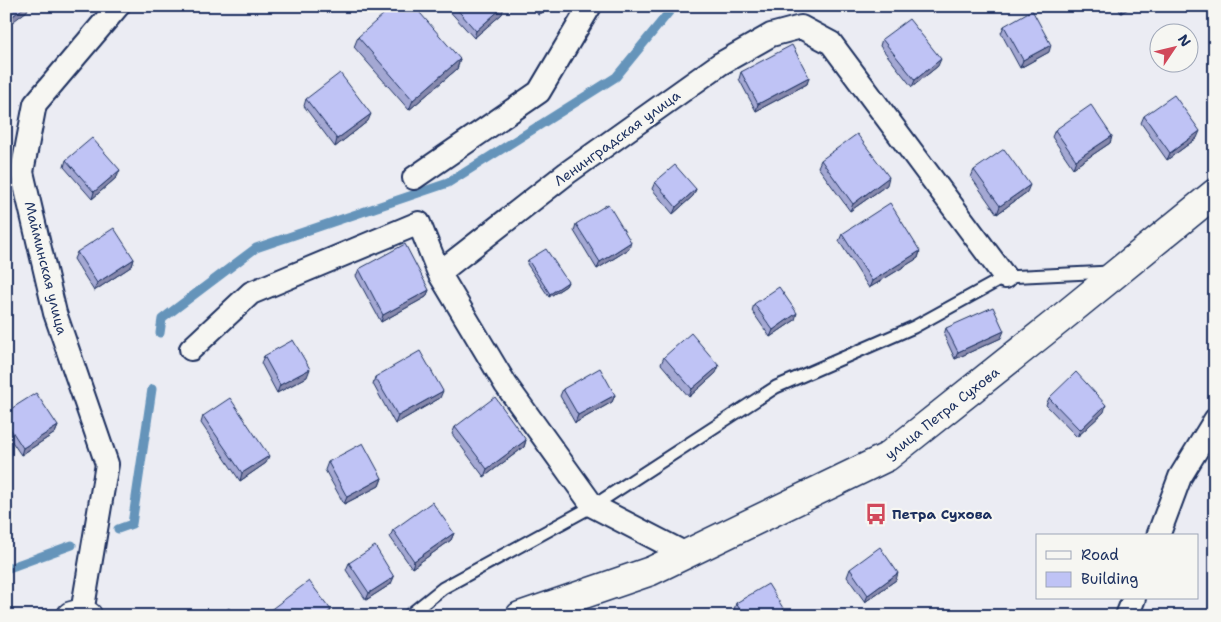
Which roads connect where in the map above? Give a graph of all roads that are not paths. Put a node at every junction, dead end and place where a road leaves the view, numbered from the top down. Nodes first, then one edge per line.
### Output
1 (118, 6) edge
2 (590, 6) edge
3 (414, 178) dead end
4 (1215, 193) edge
5 (1119, 272) junction
6 (438, 273) junction
7 (1005, 277) junction
8 (191, 349) dead end
9 (1215, 420) edge
10 (593, 506) junction
11 (1159, 534) edge
12 (686, 554) junction
13 (1133, 600) edge
14 (81, 615) edge
15 (408, 616) edge
16 (520, 616) edge
17 (1127, 616) edge

1 - 14 street, Майминская улица
2 - 3 street
4 - 5 street, улица Петра Сухова
5 - 7 lane
5 - 12 street, улица Петра Сухова
6 - 7 street, Ленинградская улица
6 - 8 street
6 - 10 street
7 - 10 lane
9 - 11 street
10 - 12 street
10 - 15 lane
12 - 16 street, улица Петра Сухова
13 - 17 street

